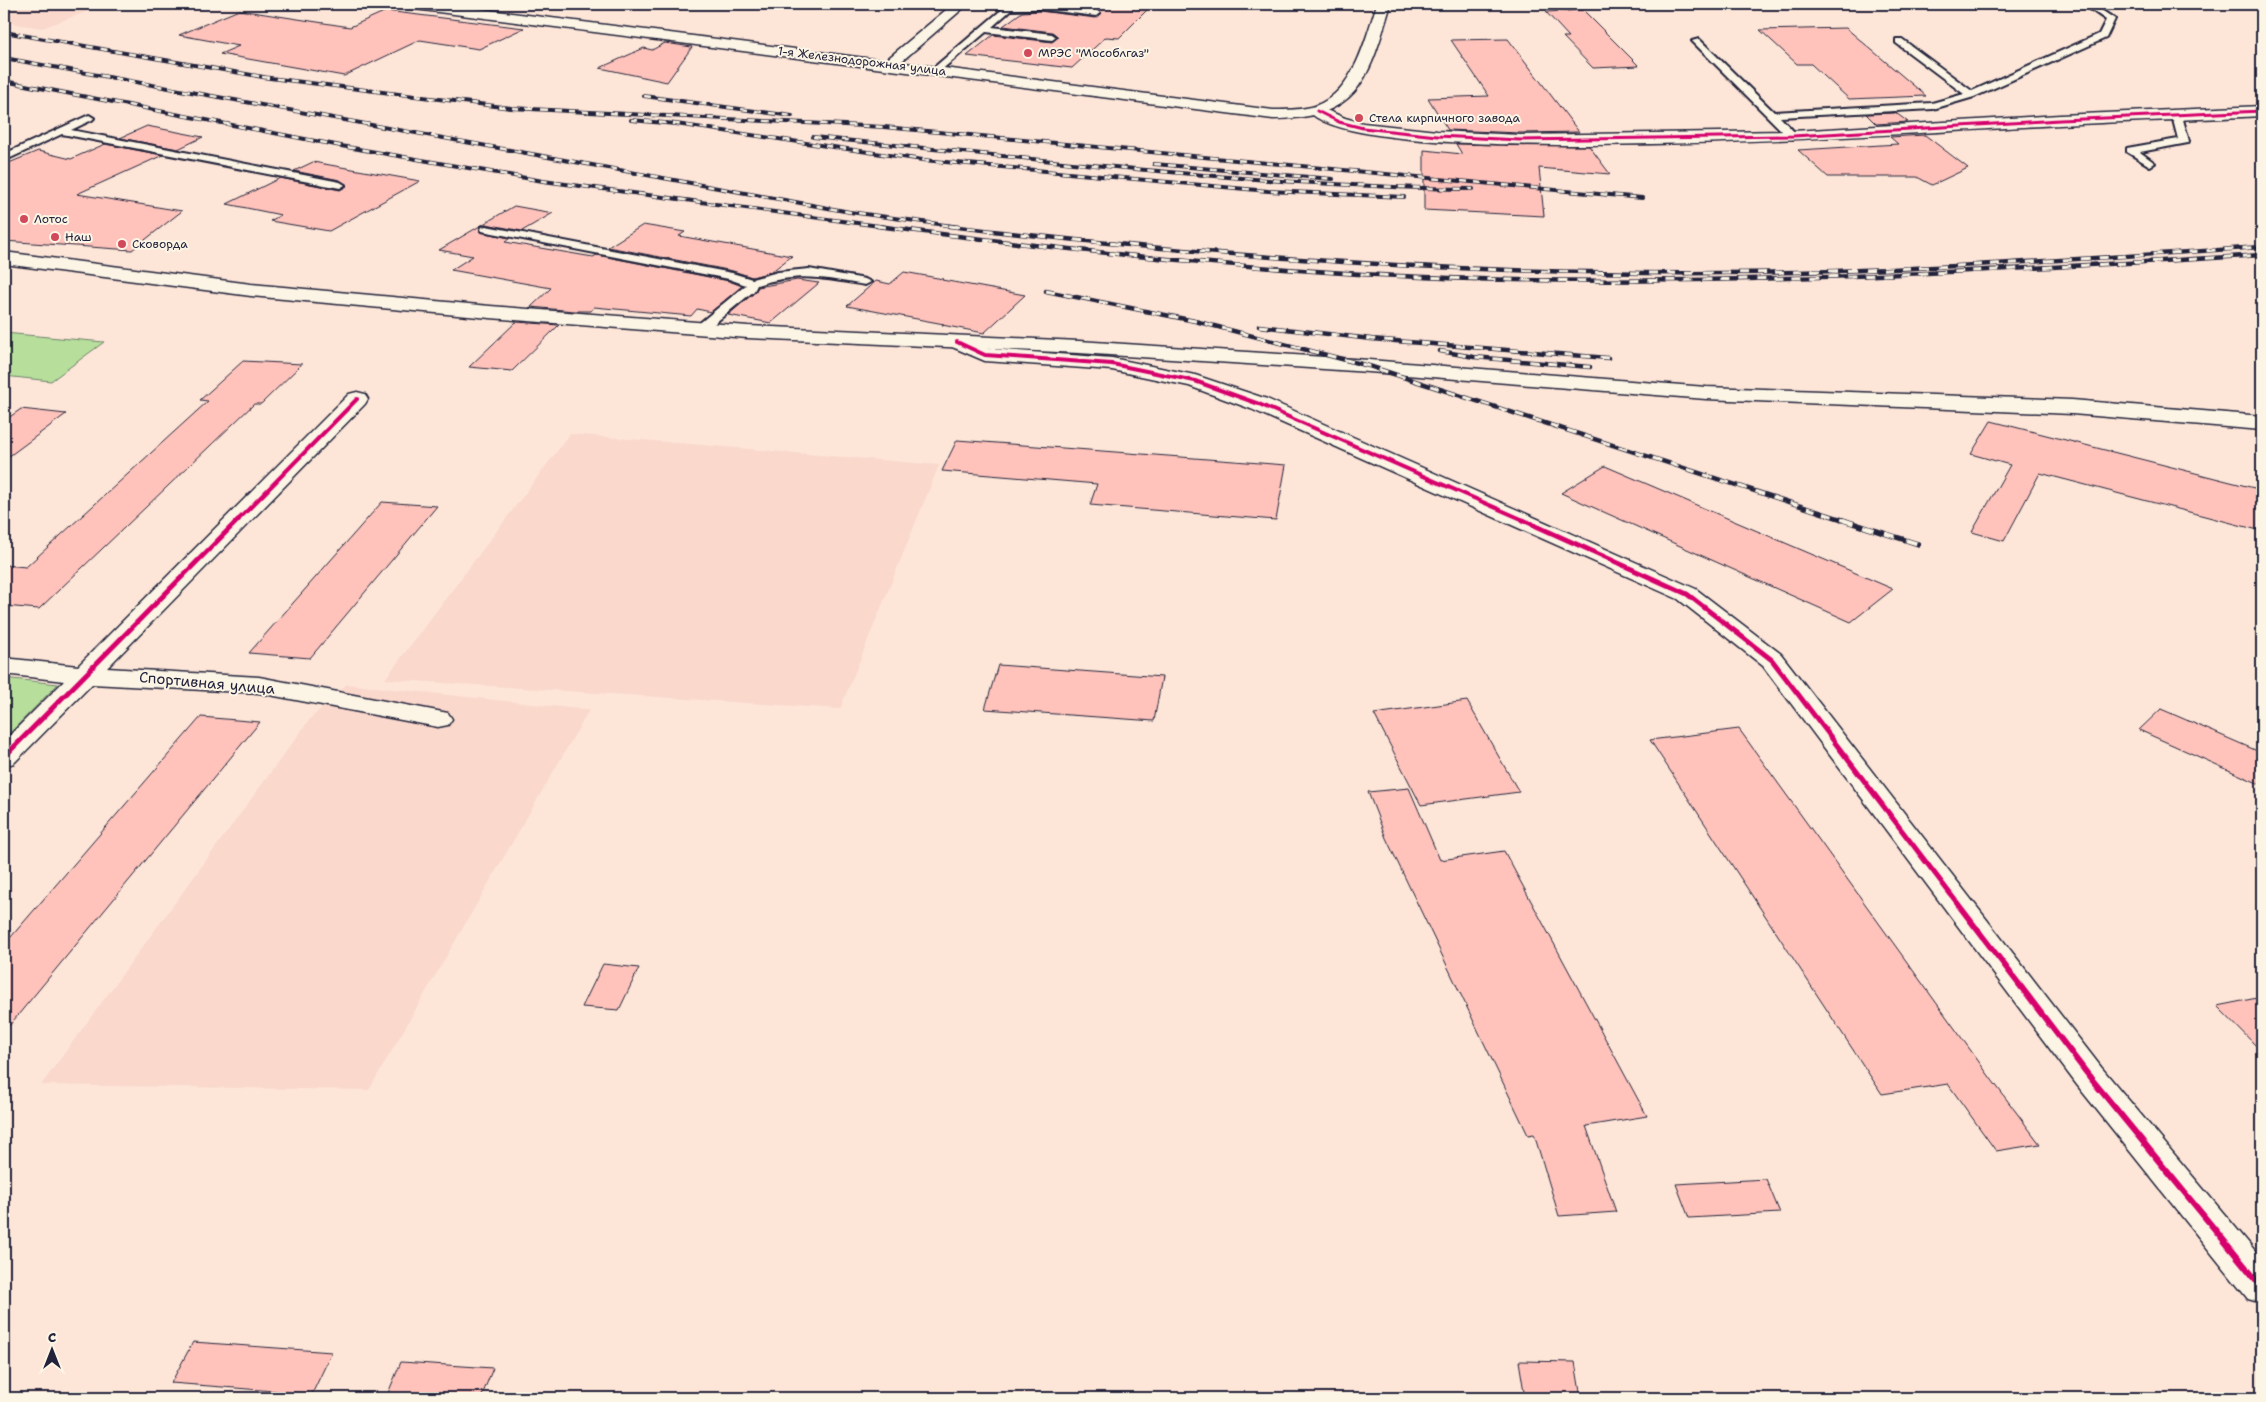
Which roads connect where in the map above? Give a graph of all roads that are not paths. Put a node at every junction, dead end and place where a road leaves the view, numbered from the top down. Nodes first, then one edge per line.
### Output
1 (407, 4) edge
2 (961, 4) edge
3 (1384, 4) edge
4 (2087, 4) edge
5 (1096, 13) dead end
6 (984, 29) junction
7 (1052, 37) dead end
8 (1899, 40) dead end
9 (1696, 41) dead end
10 (890, 64) junction
11 (936, 70) junction
12 (1971, 95) junction
13 (1317, 110) junction
14 (2261, 112) edge
15 (1772, 115) junction
16 (2177, 116) junction
17 (89, 118) dead end
18 (61, 131) junction
19 (1793, 136) junction
20 (4, 158) edge
21 (2150, 163) dead end
22 (340, 185) dead end
23 (486, 229) dead end
24 (13, 260) edge
25 (4, 276) edge
26 (865, 282) dead end
27 (752, 284) junction
28 (700, 329) junction
29 (957, 342) junction
30 (357, 400) dead end
31 (2262, 422) edge
32 (4, 666) edge
33 (85, 675) junction
34 (438, 718) dead end
35 (4, 757) edge
36 (2262, 1287) edge

1 - 10 main road, 1-я Железнодорожная улица
2 - 10 main road
3 - 13 main road, 1-я Железнодорожная улица
4 - 12 lane
5 - 6 lane
6 - 7 lane
6 - 11 lane
8 - 12 lane
9 - 15 lane
10 - 11 main road, 1-я Железнодорожная улица
11 - 13 main road, 1-я Железнодорожная улица
12 - 15 lane
13 - 19 main road
14 - 16 main road
15 - 19 lane
16 - 19 main road
16 - 21 lane
17 - 18 lane
18 - 20 lane
18 - 22 lane
23 - 27 lane
24 - 25 main road
24 - 28 main road
26 - 27 lane
27 - 28 lane
28 - 29 main road
29 - 31 main road
29 - 36 main road
30 - 33 main road
32 - 33 main road, Спортивная улица
33 - 34 main road, Спортивная улица
33 - 35 main road

